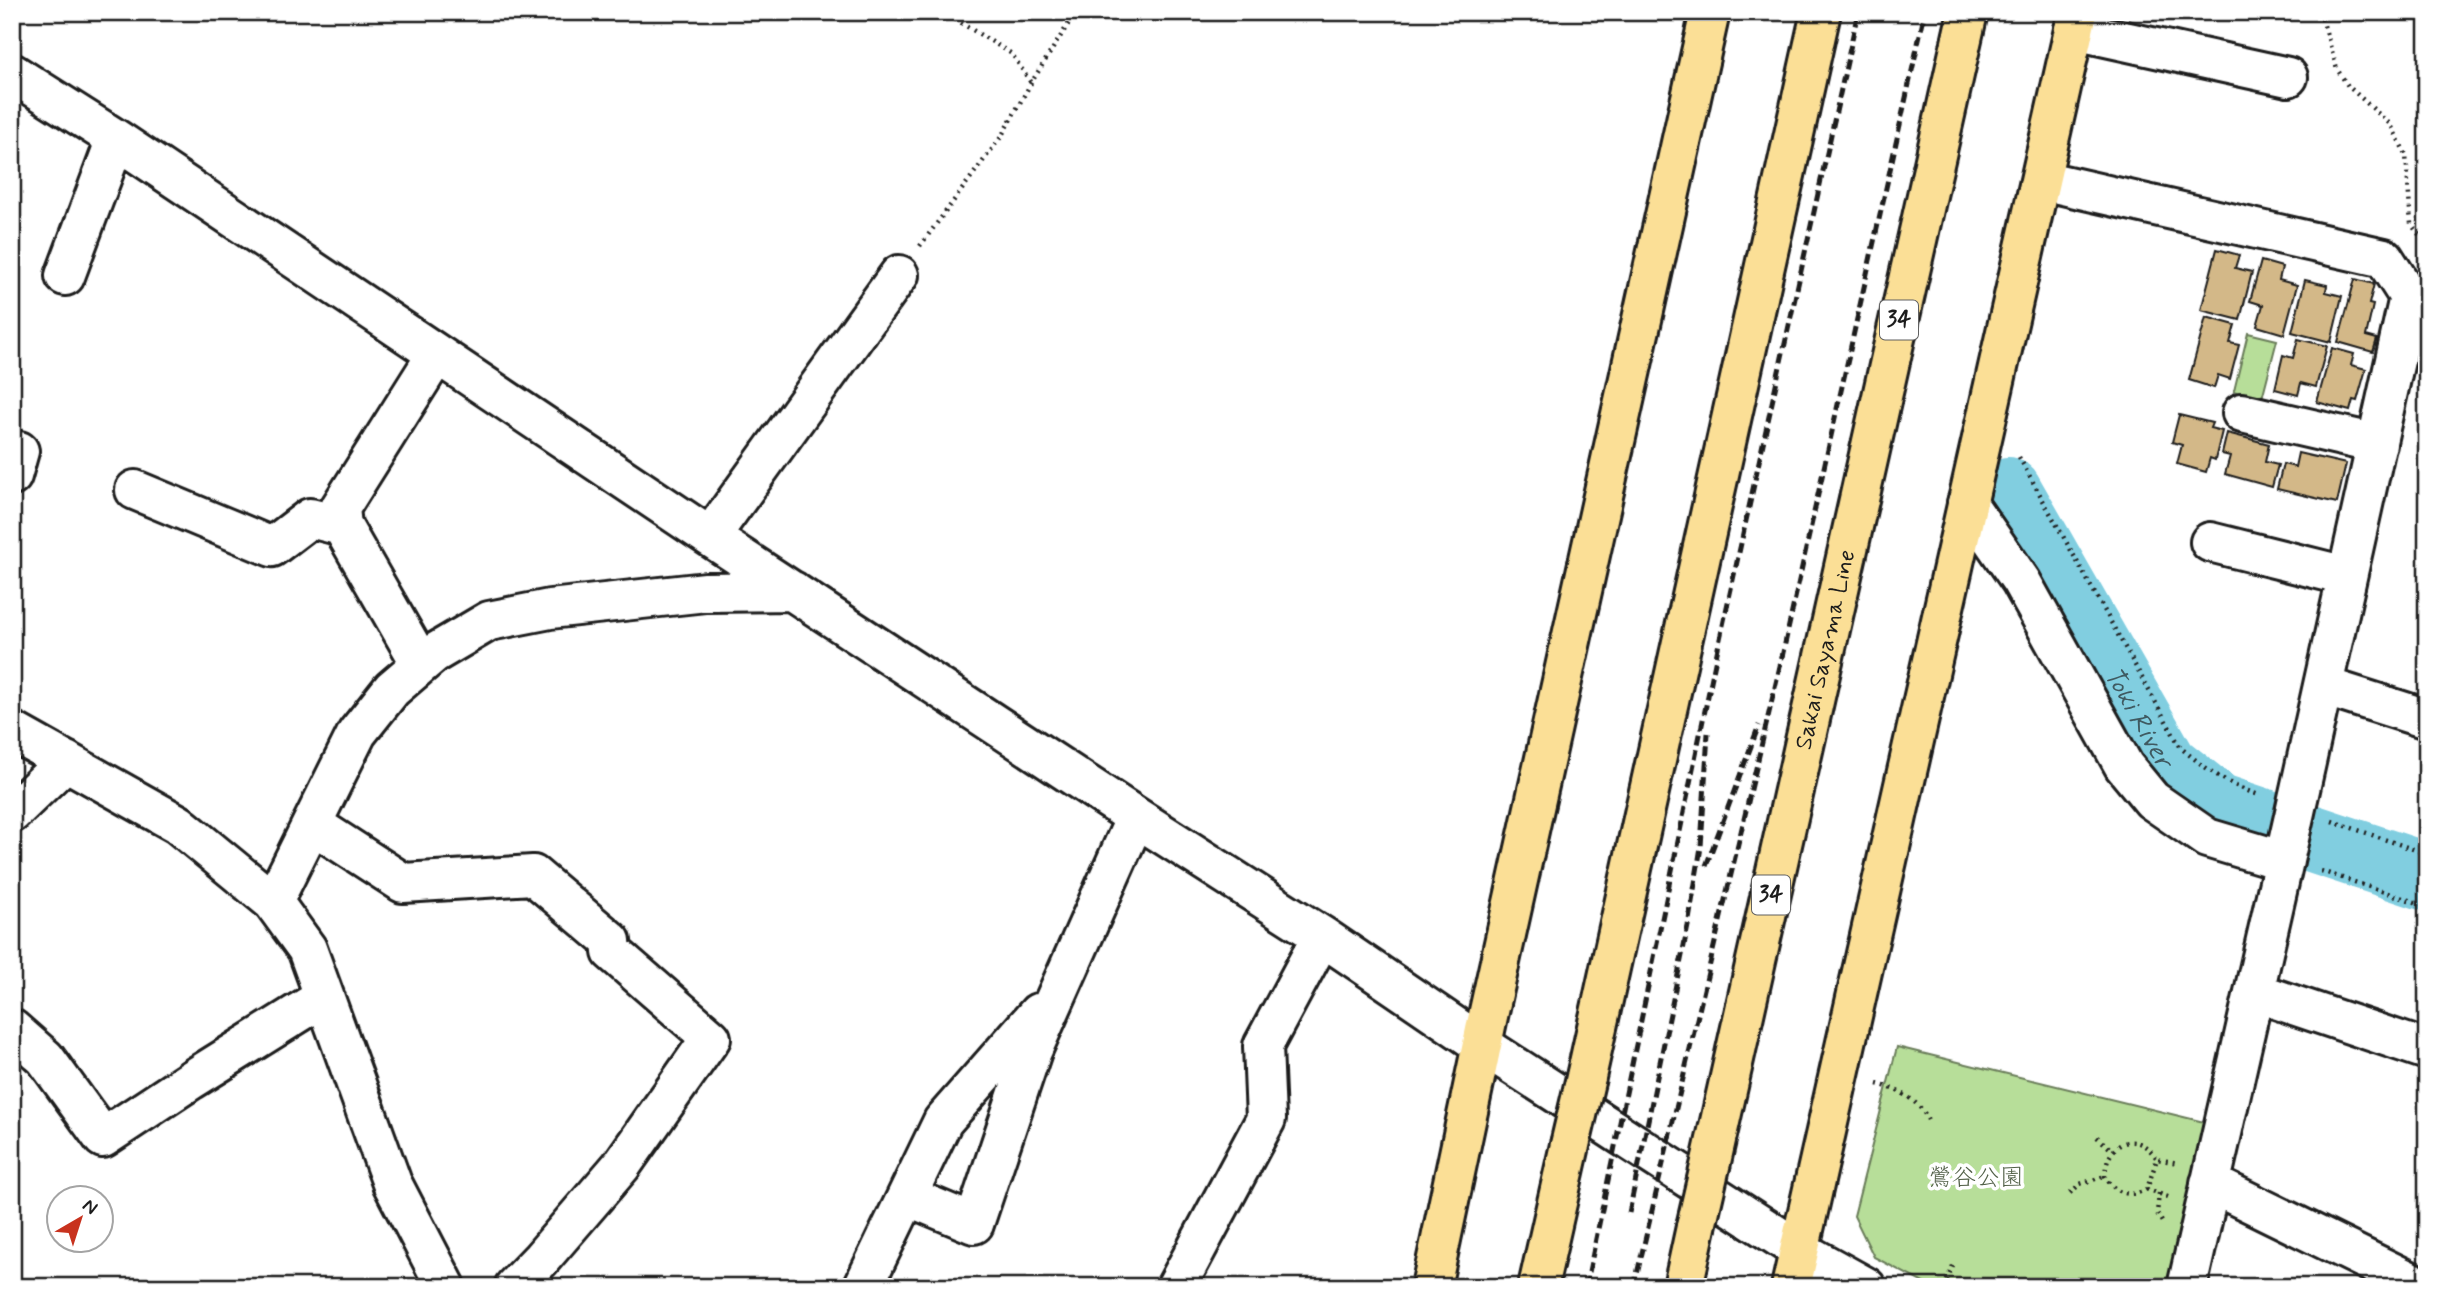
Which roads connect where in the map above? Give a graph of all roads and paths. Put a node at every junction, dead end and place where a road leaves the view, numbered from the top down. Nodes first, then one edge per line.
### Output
1 (943, 12) edge
2 (1076, 12) edge
3 (1710, 12) edge
4 (1821, 12) edge
5 (1968, 12) edge
6 (2320, 12) edge
7 (2076, 21) edge
8 (12, 73) edge
9 (2288, 77) dead end
10 (1031, 83) junction
11 (116, 138) junction
12 (2041, 180) junction
13 (2427, 244) edge
14 (899, 275) joint
15 (65, 276) dead end
16 (438, 354) junction
17 (2242, 413) dead end
18 (2377, 444) junction
19 (2019, 456) dead end
20 (135, 491) dead end
21 (1967, 503) junction
22 (342, 526) junction
23 (710, 537) junction
24 (2210, 542) dead end
25 (2346, 576) junction
26 (793, 591) junction
27 (421, 664) junction
28 (2323, 686) junction
29 (2427, 719) edge
30 (12, 731) edge
31 (66, 761) junction
32 (2308, 812) junction
33 (12, 813) edge
34 (1136, 817) junction
35 (312, 824) junction
36 (2427, 854) edge
37 (2295, 860) junction
38 (273, 902) junction
39 (2427, 906) edge
40 (1322, 936) junction
41 (1060, 988) junction
42 (2255, 992) junction
43 (324, 997) junction
44 (12, 1029) edge
45 (1482, 1045) junction
46 (2427, 1050) edge
47 (1872, 1083) dead end
48 (1928, 1120) dead end
49 (2096, 1137) dead end
50 (2112, 1150) junction
51 (2157, 1159) junction
52 (2178, 1163) dead end
53 (2105, 1176) junction
54 (2210, 1183) junction
55 (2147, 1189) junction
56 (2070, 1193) dead end
57 (907, 1196) junction
58 (2168, 1197) dead end
59 (1799, 1250) junction
60 (1953, 1266) dead end
61 (875, 1282) edge
62 (446, 1287) edge
63 (513, 1287) edge
64 (1176, 1287) edge
65 (1431, 1287) edge
66 (1538, 1287) edge
67 (1682, 1287) edge
68 (1791, 1287) edge
69 (1866, 1287) edge
70 (1944, 1287) edge
71 (2186, 1287) edge
72 (2422, 1287) edge

1 - 10 path
2 - 10 path
3 - 45 main road
4 - 66 main road, bridge
5 - 67 main road, Sakai Sayama Line / 34, bridge
6 - 13 path
7 - 9 street
7 - 12 main road
8 - 11 street
10 - 14 path
11 - 15 street
11 - 16 street
12 - 18 street
12 - 21 main road
14 - 23 street
16 - 22 street
16 - 23 street
17 - 18 street
18 - 25 street
19 - 32 path
20 - 22 street
21 - 37 street
21 - 59 main road
22 - 27 street
23 - 26 street
24 - 25 street
25 - 28 street
26 - 27 street
26 - 34 street
27 - 35 street
28 - 29 street
28 - 32 street
30 - 31 street
31 - 33 street
31 - 38 street
32 - 36 path
32 - 37 street
34 - 40 street
34 - 41 street
35 - 38 street
35 - 63 street
37 - 39 path
37 - 42 street
38 - 43 street
40 - 45 street
40 - 64 street
41 - 57 street
41 - 57 street
42 - 46 street
42 - 54 street
43 - 44 street
43 - 62 street
45 - 59 street
45 - 65 main road
47 - 48 path
49 - 50 path
50 - 51 path
50 - 53 path
51 - 52 path
51 - 55 path
53 - 55 path
53 - 56 path
54 - 71 street
54 - 72 street
55 - 58 path
57 - 61 street
59 - 68 main road
59 - 69 street
60 - 70 path

